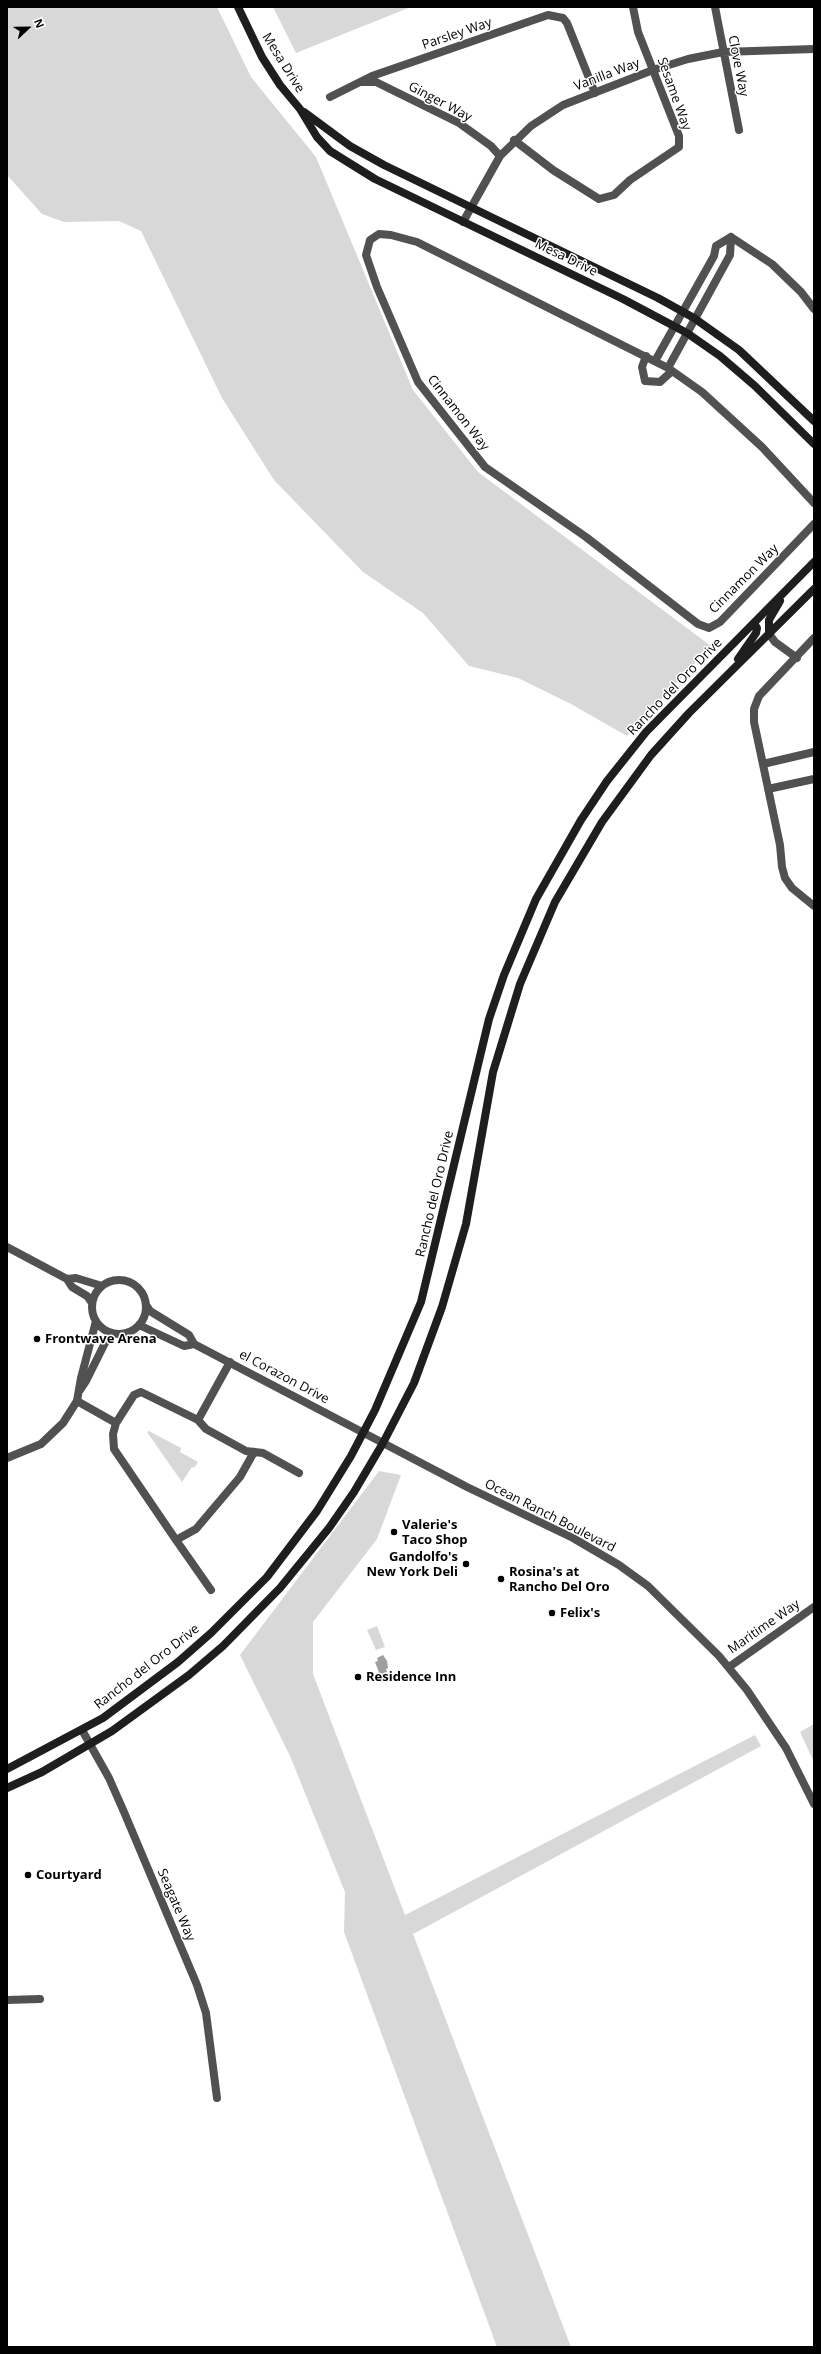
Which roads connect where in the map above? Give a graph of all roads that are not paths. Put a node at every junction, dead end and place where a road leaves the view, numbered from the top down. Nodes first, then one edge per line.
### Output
1 (238, 7) edge
2 (633, 7) edge
3 (715, 7) edge
4 (814, 49) edge
5 (723, 52) junction
6 (653, 70) junction
7 (361, 82) junction
8 (595, 93) junction
9 (330, 97) dead end
10 (300, 110) junction
11 (739, 130) dead end
12 (514, 140) junction
13 (500, 156) junction
14 (470, 207) junction
15 (463, 222) junction
16 (731, 237) junction
17 (814, 309) edge
18 (682, 311) junction
19 (694, 318) junction
20 (674, 326) junction
21 (687, 333) junction
22 (646, 356) junction
23 (655, 361) junction
24 (670, 370) junction
25 (814, 421) edge
26 (814, 444) edge
27 (814, 503) edge
28 (814, 524) edge
29 (814, 562) edge
30 (814, 589) edge
31 (785, 592) junction
32 (754, 623) junction
33 (769, 634) junction
34 (814, 638) edge
35 (797, 658) junction
36 (721, 682) junction
37 (814, 752) edge
38 (763, 764) junction
39 (814, 778) edge
40 (768, 789) junction
41 (814, 906) edge
42 (7, 1247) edge
43 (67, 1279) junction
44 (102, 1286) junction
45 (92, 1303) junction
46 (146, 1304) junction
47 (96, 1321) junction
48 (139, 1325) junction
49 (112, 1333) junction
50 (194, 1344) junction
51 (230, 1362) junction
52 (79, 1390) junction
53 (77, 1401) junction
54 (198, 1420) junction
55 (116, 1423) junction
56 (363, 1432) junction
57 (383, 1443) junction
58 (254, 1452) junction
59 (7, 1458) edge
60 (299, 1473) dead end
61 (176, 1540) junction
62 (211, 1590) dead end
63 (814, 1607) edge
64 (728, 1667) junction
65 (82, 1730) junction
66 (91, 1744) junction
67 (7, 1769) edge
68 (7, 1788) edge
69 (814, 1804) edge
70 (40, 1999) dead end
71 (7, 2000) edge
72 (217, 2098) dead end

1 - 10 main road, Mesa Drive
2 - 6 street, Sesame Way
3 - 5 street, Clove Way
4 - 5 street, Vanilla Way
5 - 6 street, Vanilla Way
5 - 11 street, Clove Way
6 - 8 street, Vanilla Way
6 - 12 street, Sesame Way
7 - 8 street, Parsley Way
7 - 9 street, Parsley Way
7 - 13 street, Ginger Way
8 - 12 street, Vanilla Way
10 - 14 main road, Mesa Drive
10 - 15 main road, Mesa Drive
12 - 13 street, Vanilla Way
13 - 14 street, Vanilla Way
14 - 15 street, Vanilla Way
14 - 18 main road, Mesa Drive
15 - 20 main road, Mesa Drive
16 - 17 street
16 - 18 street
16 - 19 street
18 - 19 main road, Mesa Drive
18 - 20 street
19 - 21 street
19 - 25 main road, Mesa Drive
20 - 21 main road, Mesa Drive
20 - 23 street
21 - 24 street
21 - 26 main road, Mesa Drive
22 - 23 street, Cinnamon Way
22 - 24 street
22 - 28 street, Cinnamon Way
23 - 24 street, Cinnamon Way
24 - 27 street, Cinnamon Way
29 - 31 main road, Rancho del Oro Drive
30 - 33 main road
31 - 32 main road, Rancho del Oro Drive
31 - 33 main road
32 - 36 main road
32 - 56 main road, Rancho del Oro Drive
33 - 35 street
33 - 36 main road
34 - 35 street
35 - 38 street
36 - 57 main road
37 - 38 street
38 - 40 street
39 - 40 street
40 - 41 street
42 - 43 street
43 - 44 street
43 - 45 street
44 - 45 street
44 - 46 street
45 - 47 street
46 - 48 street
46 - 50 street, el Corazon Drive
47 - 49 street
47 - 52 street
48 - 49 street
48 - 50 street, el Corazon Drive
49 - 52 street
50 - 51 street, el Corazon Drive
51 - 54 street
51 - 56 street, el Corazon Drive
52 - 53 street
53 - 55 street
53 - 59 street
54 - 55 street
54 - 58 street
55 - 61 street
56 - 57 street, Ocean Ranch Boulevard
56 - 65 main road, Rancho del Oro Drive
57 - 64 street, Ocean Ranch Boulevard
57 - 66 main road
58 - 60 street
58 - 61 street
61 - 62 street
63 - 64 street, Maritime Way
64 - 69 street, Ocean Ranch Boulevard
65 - 66 street, Seagate Way
65 - 67 main road, Rancho del Oro Drive
66 - 68 main road
66 - 72 street, Seagate Way
70 - 71 street

